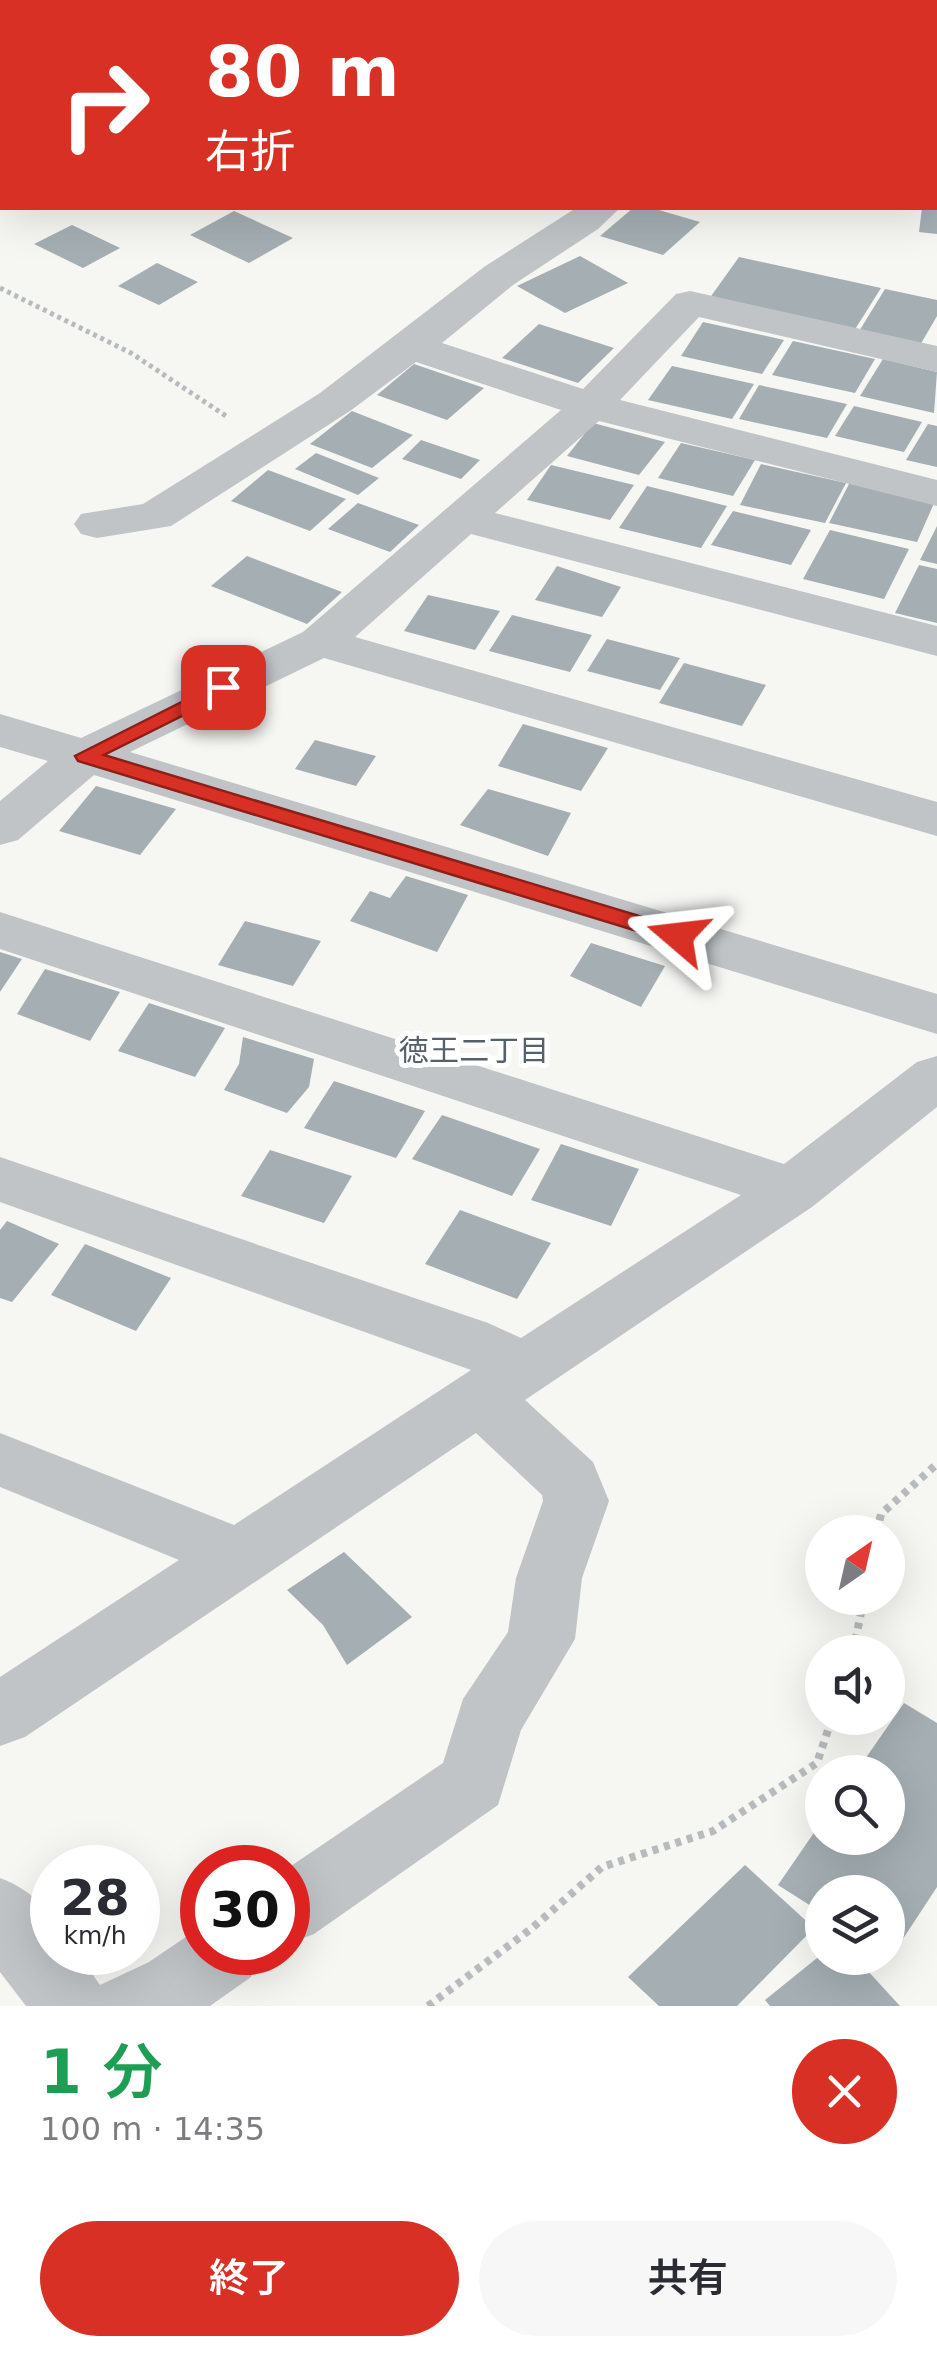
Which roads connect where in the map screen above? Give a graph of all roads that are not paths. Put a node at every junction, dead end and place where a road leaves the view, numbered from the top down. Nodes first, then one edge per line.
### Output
1 (598, 210) edge
2 (410, 346) junction
3 (937, 360) edge
4 (591, 406) junction
5 (937, 492) edge
6 (466, 519) junction
7 (97, 524) dead end
8 (937, 641) edge
9 (320, 642) junction
10 (0, 730) edge
11 (85, 756) junction
12 (937, 819) edge
13 (0, 828) edge
14 (0, 930) edge
15 (937, 1014) edge
16 (937, 1077) edge
17 (0, 1180) edge
18 (791, 1191) junction
19 (503, 1383) junction
20 (0, 1459) edge
21 (240, 1556) junction
22 (0, 1715) edge
23 (310, 1895) edge
24 (0, 1913) edge
25 (192, 1975) edge
26 (72, 2006) edge
27 (129, 2006) edge

1 - 2 street
2 - 4 street
2 - 7 street
3 - 4 street
4 - 5 street
4 - 6 street
6 - 8 street
6 - 9 street
9 - 11 street
9 - 12 street
10 - 11 street
11 - 13 street
11 - 15 street
14 - 18 street
16 - 18 street
17 - 19 street
18 - 19 street
19 - 21 street
19 - 23 street
20 - 21 street
21 - 22 street
24 - 26 street
25 - 27 street

